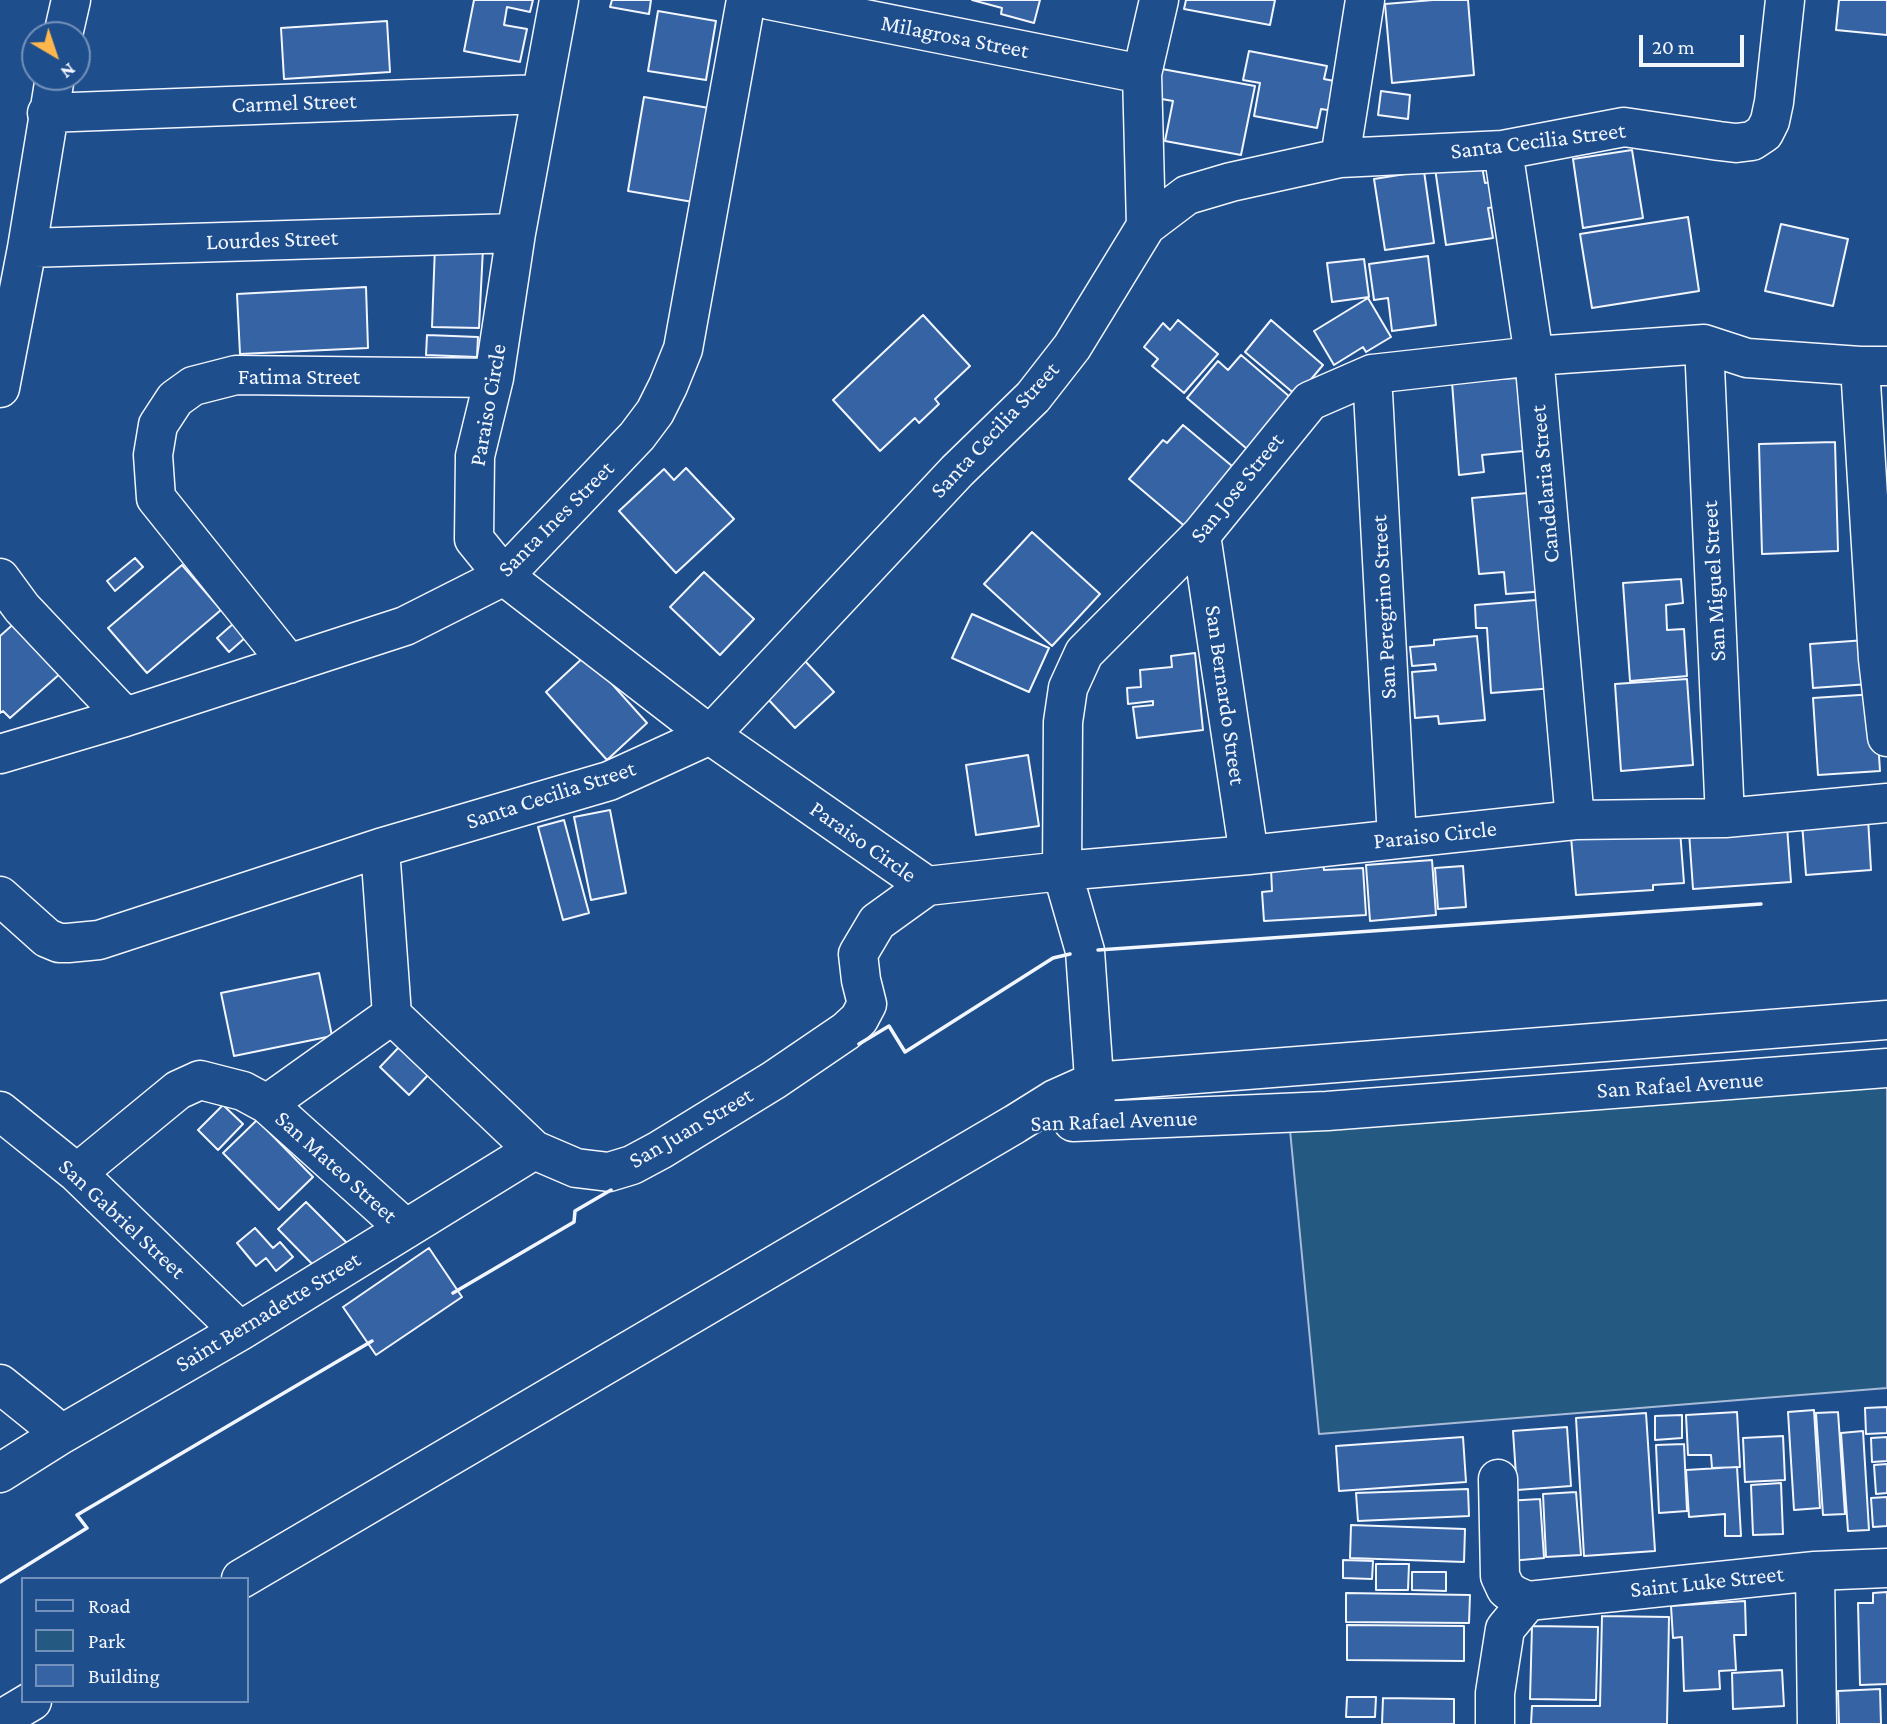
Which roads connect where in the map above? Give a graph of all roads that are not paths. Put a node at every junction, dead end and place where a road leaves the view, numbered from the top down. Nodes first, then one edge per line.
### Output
1 (71, 0) edge
2 (559, 0) edge
3 (746, 0) edge
4 (769, 0) edge
5 (1159, 0) edge
6 (1365, 0) edge
7 (1785, 0) edge
8 (66, 21) edge
9 (1142, 74) junction
10 (540, 94) junction
11 (51, 95) edge
12 (1503, 150) junction
13 (1340, 158) junction
14 (1146, 226) junction
15 (516, 233) junction
16 (27, 248) junction
17 (1704, 344) junction
18 (1534, 356) junction
19 (1874, 366) edge
20 (1372, 374) junction
21 (494, 378) junction
22 (0, 388) edge
23 (1879, 521) edge
24 (1202, 535) junction
25 (504, 576) junction
26 (0, 578) edge
27 (1883, 659) edge
28 (289, 664) junction
29 (125, 718) junction
30 (710, 735) junction
31 (1887, 737) edge
32 (0, 754) edge
33 (1887, 803) edge
34 (1725, 818) junction
35 (1575, 820) junction
36 (1397, 839) junction
37 (380, 848) junction
38 (1249, 855) junction
39 (1062, 871) junction
40 (927, 886) junction
41 (0, 896) edge
42 (392, 1015) junction
43 (1873, 1021) edge
44 (1439, 1055) junction
45 (1873, 1069) edge
46 (1093, 1082) junction
47 (1441, 1103) junction
48 (267, 1104) junction
49 (0, 1111) edge
50 (1097, 1121) junction
51 (1015, 1124) junction
52 (534, 1150) junction
53 (76, 1173) junction
54 (406, 1229) junction
55 (240, 1331) junction
56 (0, 1384) edge
57 (62, 1434) junction
58 (0, 1473) edge
59 (1498, 1479) dead end
60 (1887, 1568) edge
61 (1815, 1572) junction
62 (244, 1577) edge
63 (1528, 1601) junction
64 (29, 1703) edge
65 (0, 1720) edge
66 (1495, 1724) edge
67 (1817, 1724) edge

1 - 8 street
2 - 10 street, Paraiso Circle
3 - 25 street, Santa Ines Street
4 - 9 street, Milagrosa Street
5 - 9 street
6 - 13 street
7 - 12 street, Santa Cecilia Street
9 - 14 street
10 - 11 street, Carmel Street
10 - 15 street, Paraiso Circle
11 - 16 street
12 - 13 street, Santa Cecilia Street
12 - 18 street, Candelaria Street
13 - 14 street, Santa Cecilia Street
14 - 30 street, Santa Cecilia Street
15 - 16 street, Lourdes Street
15 - 21 street, Paraiso Circle
16 - 22 street
17 - 18 street, San Jose Street
17 - 19 street, San Jose Street
17 - 34 street, San Miguel Street
18 - 20 street, San Jose Street
18 - 35 street, Candelaria Street
19 - 23 street
20 - 24 street, San Jose Street
20 - 36 street, San Peregrino Street
21 - 25 street, Paraiso Circle
21 - 28 street, Fatima Street
23 - 27 street
24 - 38 street, San Bernardo Street
24 - 39 street, San Jose Street
25 - 28 street, Santa Ines Street
25 - 30 street, Paraiso Circle
26 - 29 street
27 - 31 street
28 - 29 street, Santa Ines Street
29 - 32 street, Santa Ines Street
30 - 37 street, Santa Cecilia Street
30 - 40 street, Paraiso Circle
33 - 34 street, Paraiso Circle
34 - 35 street, Paraiso Circle
35 - 36 street, Paraiso Circle
36 - 38 street, Paraiso Circle
37 - 41 street, Santa Cecilia Street
37 - 42 street
38 - 39 street, Paraiso Circle
39 - 40 street, Paraiso Circle
39 - 46 street, San Jose Street
40 - 52 street, San Juan Street
42 - 48 street
42 - 52 street, San Juan Street
43 - 44 street, San Rafael Avenue
43 - 45 street
44 - 46 street, San Rafael Avenue
44 - 47 street
45 - 47 street, San Rafael Avenue
46 - 50 street, San Jose Street
46 - 51 street, San Rafael Avenue
47 - 50 street, San Rafael Avenue
48 - 53 street, San Mateo Street
48 - 54 street, San Mateo Street
49 - 53 street, San Gabriel Street
50 - 51 street, San Rafael Avenue
51 - 62 street
52 - 54 street, Saint Bernadette Street
53 - 55 street, San Gabriel Street
54 - 55 street, Saint Bernadette Street
55 - 57 street, Saint Bernadette Street
56 - 57 street
57 - 58 street, Saint Bernadette Street
59 - 63 street
60 - 61 street, Saint Luke Street
61 - 63 street, Saint Luke Street
61 - 67 street
63 - 66 street
64 - 65 street

